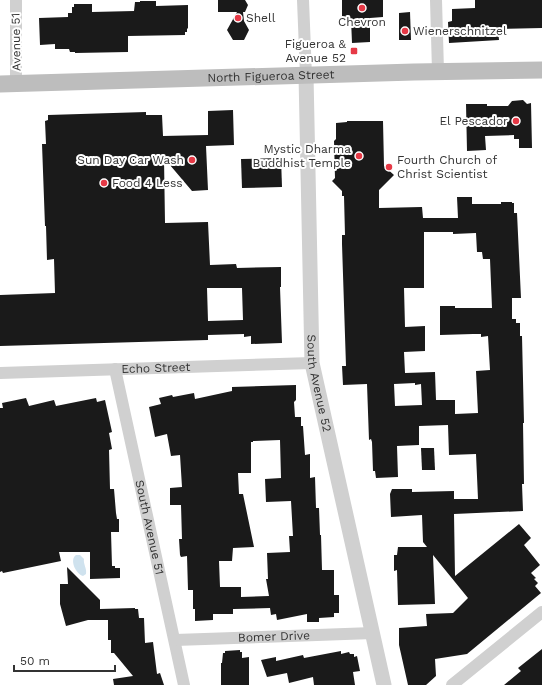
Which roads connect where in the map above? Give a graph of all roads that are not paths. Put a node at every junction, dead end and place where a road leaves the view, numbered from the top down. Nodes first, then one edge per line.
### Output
1 (16, 0) edge
2 (303, 0) edge
3 (436, 0) edge
4 (542, 70) edge
5 (438, 72) junction
6 (306, 75) junction
7 (8, 84) edge
8 (312, 363) junction
9 (115, 369) junction
10 (0, 373) edge
11 (542, 612) edge
12 (373, 633) junction
13 (175, 640) junction
14 (184, 685) edge
15 (384, 685) edge
16 (452, 685) edge

1 - 7 street, Avenue 51
2 - 6 street
3 - 5 street
4 - 5 main road, North Figueroa Street
5 - 6 main road, North Figueroa Street
6 - 7 main road, North Figueroa Street
6 - 8 street, South Avenue 52
8 - 9 street, Echo Street
8 - 12 street, South Avenue 52
9 - 10 street, Echo Street
9 - 13 street, South Avenue 51
11 - 16 street
12 - 13 street, Bomer Drive
12 - 15 street, South Avenue 52
13 - 14 street, South Avenue 51

